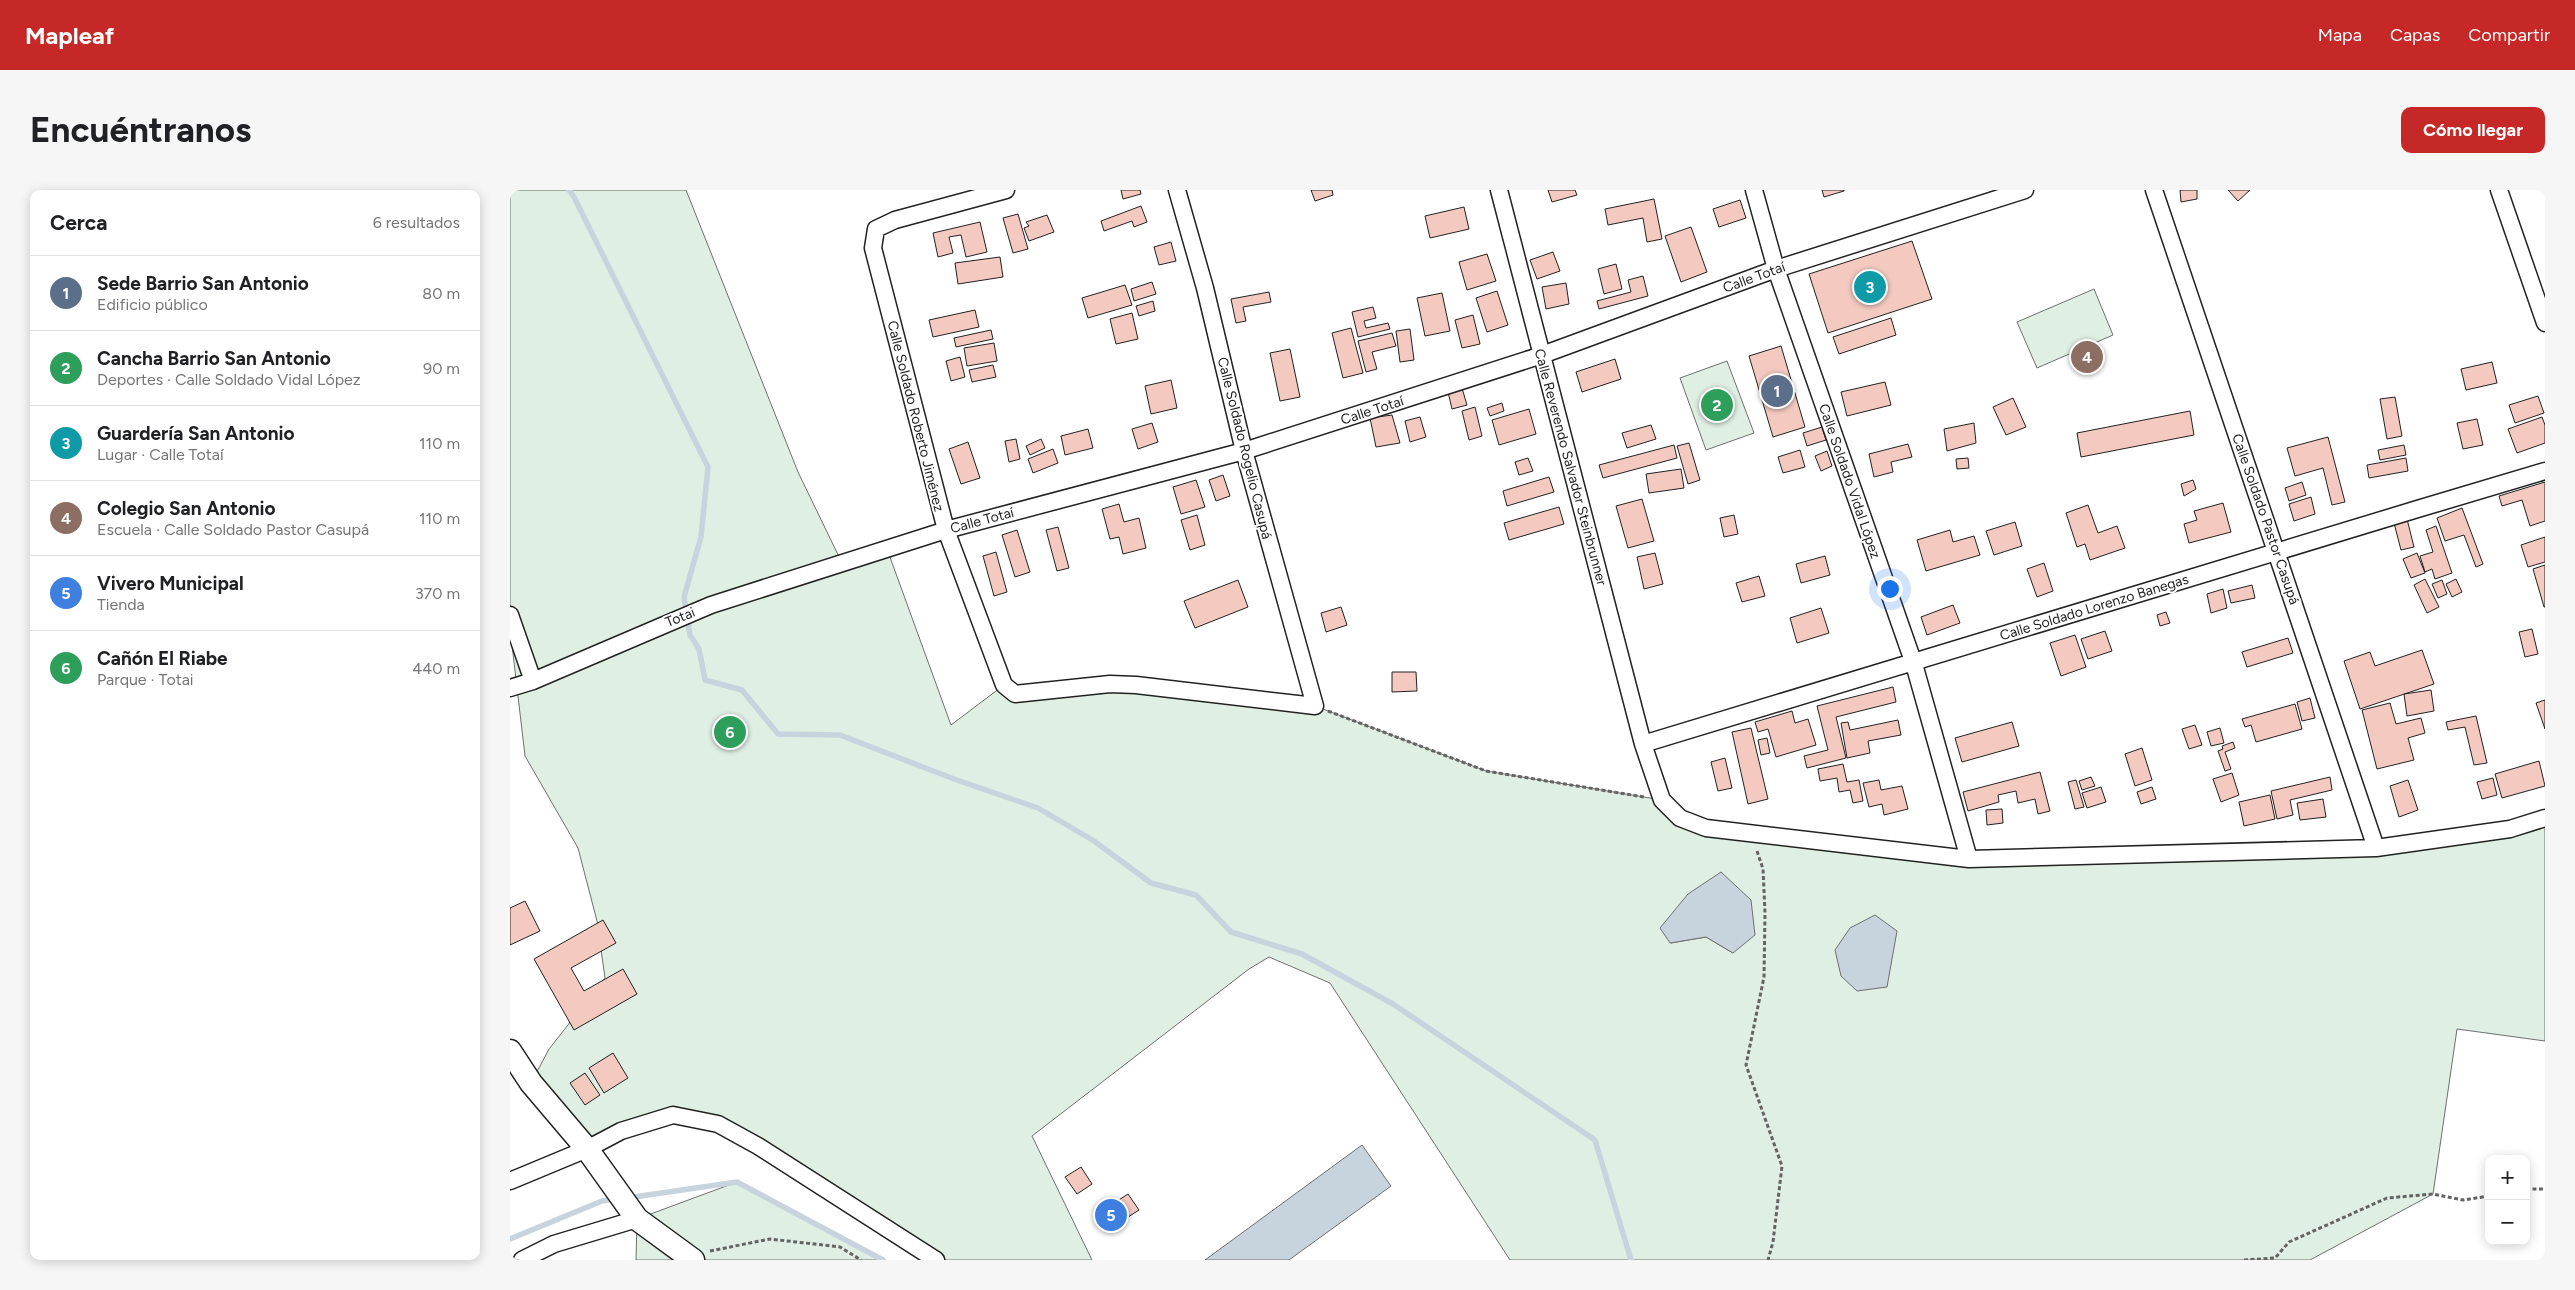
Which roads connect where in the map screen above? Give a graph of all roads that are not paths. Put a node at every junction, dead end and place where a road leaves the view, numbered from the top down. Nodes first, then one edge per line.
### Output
1 (1006, 190) edge
2 (1177, 190) edge
3 (1499, 190) edge
4 (1754, 190) edge
5 (2025, 190) edge
6 (2154, 190) edge
7 (2499, 190) edge
8 (1776, 269) junction
9 (2545, 322) edge
10 (1542, 355) junction
11 (1244, 450) junction
12 (2545, 471) edge
13 (946, 530) junction
14 (2276, 550) junction
15 (711, 604) joint
16 (510, 616) edge
17 (1914, 664) junction
18 (534, 680) junction
19 (1004, 684) joint
20 (510, 688) edge
21 (1644, 744) junction
22 (2545, 818) edge
23 (2376, 848) junction
24 (1970, 859) junction
25 (510, 1051) edge
26 (591, 1155) junction
27 (510, 1181) edge
28 (631, 1211) junction
29 (690, 1258) edge
30 (522, 1260) edge
31 (936, 1260) edge

1 - 13 street, Calle Soldado Roberto Jiménez
2 - 11 street, Calle Soldado Rogelio Casupá
3 - 10 street, Calle Reverendo Salvador Steinbrunner
4 - 8 street, Calle Soldado Vidal López
5 - 8 street, Calle Totaí
6 - 14 street, Calle Soldado Pastor Casupá
7 - 9 street
8 - 10 street, Calle Totaí
8 - 17 street, Calle Soldado Vidal López
10 - 11 street, Calle Totaí
10 - 21 street, Calle Reverendo Salvador Steinbrunner
11 - 13 street, Calle Totaí
11 - 19 street, Calle Soldado Rogelio Casupá
12 - 14 street, Calle Soldado Lorenzo Banegas
13 - 15 street, Calle Totaí
13 - 19 street, Calle Soldado Roberto Jiménez
14 - 17 street, Calle Soldado Lorenzo Banegas
14 - 23 street, Calle Soldado Pastor Casupá
15 - 18 street, Totai
16 - 18 street
17 - 21 street, Calle Soldado Lorenzo Banegas
17 - 24 street, Calle Soldado Vidal López
18 - 20 street, Totai
21 - 24 street, Calle Reverendo Salvador Steinbrunner
22 - 23 street
23 - 24 street
25 - 26 main road
26 - 27 street
26 - 28 main road
26 - 31 street
28 - 29 main road
28 - 30 street

